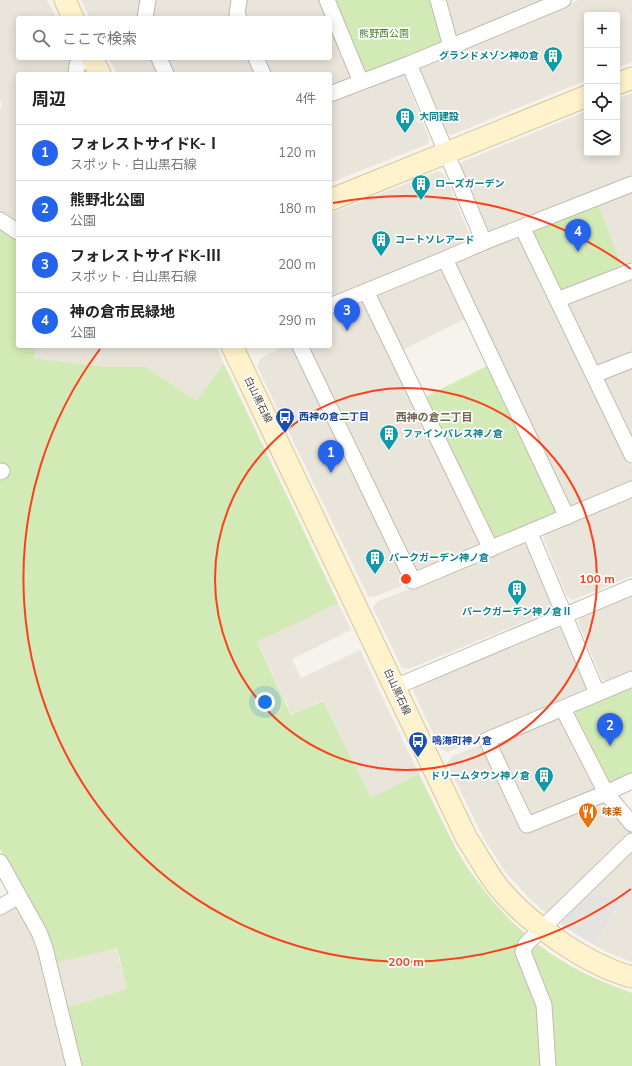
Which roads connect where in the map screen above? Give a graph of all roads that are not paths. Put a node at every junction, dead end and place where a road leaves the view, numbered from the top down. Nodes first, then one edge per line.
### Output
1 (65, 0) edge
2 (148, 0) edge
3 (239, 0) edge
4 (327, 0) edge
5 (438, 0) edge
6 (563, 0) edge
7 (72, 16) edge
8 (145, 16) edge
9 (238, 16) edge
10 (451, 47) junction
11 (88, 60) edge
12 (93, 60) edge
13 (160, 60) edge
14 (257, 60) edge
15 (409, 64) junction
16 (76, 72) edge
17 (99, 72) edge
18 (165, 72) edge
19 (262, 72) edge
20 (632, 78) edge
21 (361, 82) junction
22 (620, 83) edge
23 (332, 93) edge
24 (584, 97) edge
25 (446, 152) junction
26 (632, 184) edge
27 (332, 199) edge
28 (0, 220) edge
29 (522, 228) junction
30 (16, 231) edge
31 (484, 242) junction
32 (445, 259) junction
33 (632, 271) edge
34 (366, 291) junction
35 (557, 300) junction
36 (332, 305) edge
37 (233, 348) edge
38 (301, 348) edge
39 (632, 360) edge
40 (594, 375) junction
41 (632, 455) edge
42 (632, 490) edge
43 (567, 517) junction
44 (530, 533) junction
45 (491, 549) junction
46 (632, 587) edge
47 (564, 615) junction
48 (632, 679) edge
49 (395, 687) junction
50 (597, 693) junction
51 (564, 709) junction
52 (632, 781) edge
53 (606, 793) junction
54 (632, 824) edge
55 (632, 841) edge
56 (0, 862) edge
57 (19, 896) junction
58 (0, 907) edge
59 (543, 928) junction
60 (632, 978) edge
61 (74, 1066) edge
62 (548, 1066) edge

1 - 7 street
2 - 8 street
3 - 9 street
4 - 21 street
5 - 10 street
6 - 10 street
10 - 15 street
11 - 16 street
12 - 17 street
13 - 18 street
14 - 19 street
15 - 21 street
15 - 25 street
20 - 22 street
21 - 23 street
24 - 25 street
25 - 27 street
25 - 31 street
26 - 29 street
28 - 30 street
29 - 31 street
29 - 35 street
31 - 32 street
32 - 34 street
32 - 43 street
33 - 35 street
34 - 36 street
34 - 45 street
35 - 40 street
37 - 49 street, 白山黒石線
38 - 45 street
39 - 40 street
40 - 41 street
42 - 43 street
43 - 44 street
44 - 45 street
44 - 47 street
46 - 47 street
47 - 49 street
47 - 50 street
48 - 50 street
49 - 59 street, 白山黒石線
50 - 51 street
51 - 53 street
51 - 53 street
52 - 53 street
53 - 54 street
55 - 59 street
56 - 57 street
57 - 58 street
57 - 61 street
59 - 60 street, 白山黒石線
59 - 62 street

